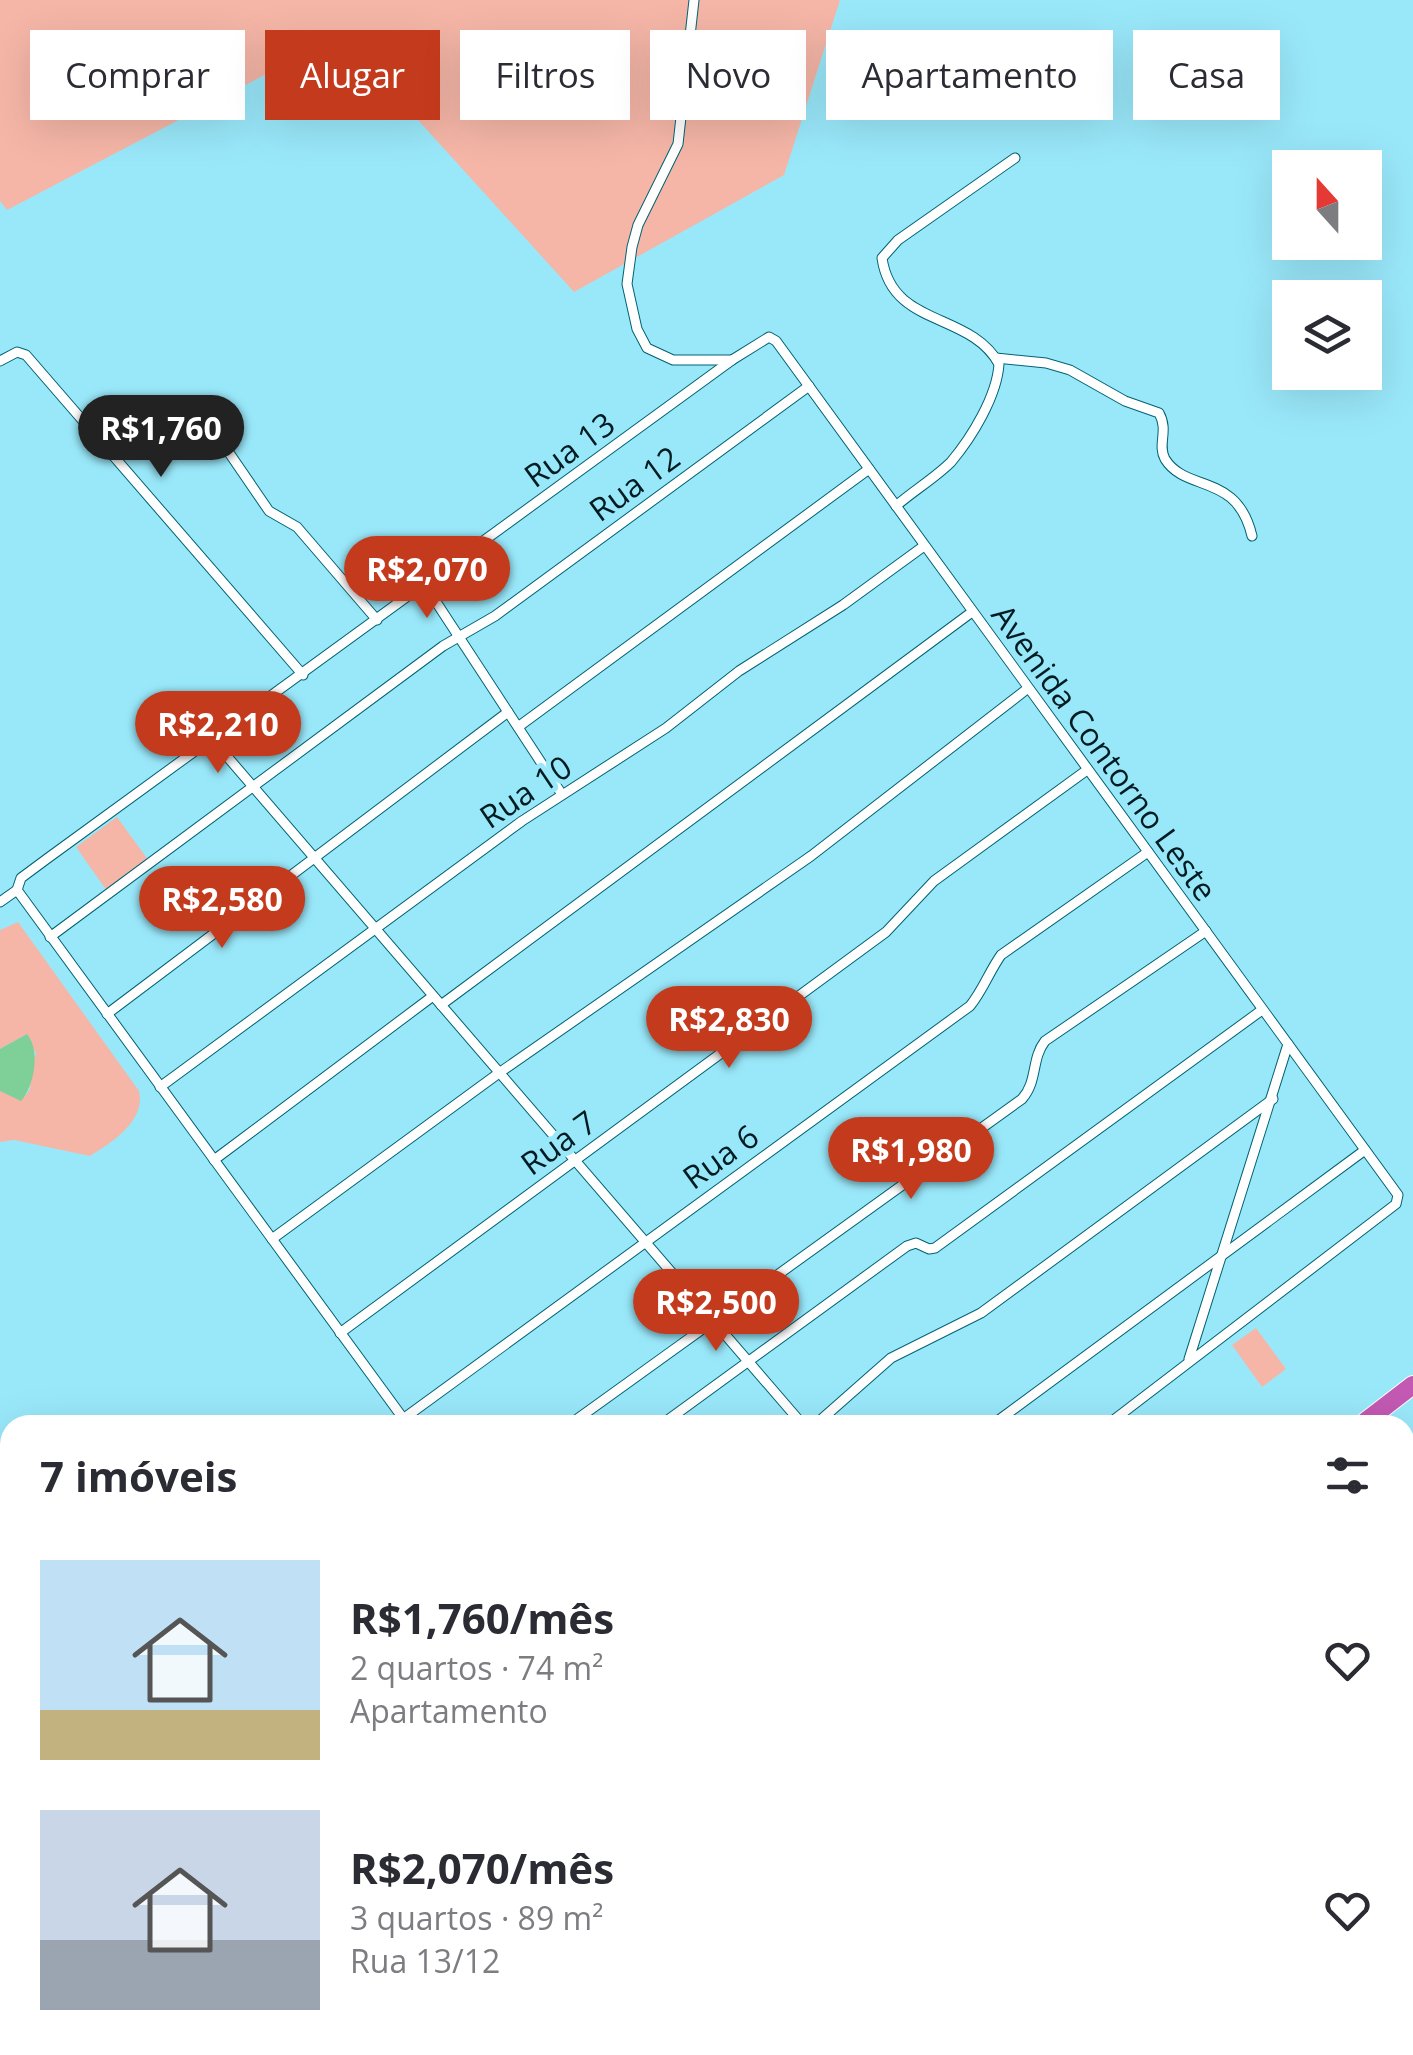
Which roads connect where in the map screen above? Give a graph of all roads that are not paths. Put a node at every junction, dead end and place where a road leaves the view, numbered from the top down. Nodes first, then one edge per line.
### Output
1 (694, 0) edge
2 (1015, 158) dead end
3 (770, 337) joint
4 (996, 358) junction
5 (0, 360) edge
6 (732, 360) junction
7 (809, 386) junction
8 (221, 441) dead end
9 (869, 470) junction
10 (896, 506) junction
11 (1252, 536) dead end
12 (924, 546) junction
13 (425, 585) junction
14 (972, 612) junction
15 (377, 620) junction
16 (460, 636) junction
17 (303, 675) junction
18 (1027, 690) junction
19 (508, 712) junction
20 (518, 727) junction
21 (212, 739) junction
22 (1087, 770) junction
23 (253, 788) junction
24 (561, 793) junction
25 (1148, 852) junction
26 (314, 858) junction
27 (17, 890) junction
28 (0, 902) edge
29 (375, 929) junction
30 (1206, 931) junction
31 (50, 936) junction
32 (433, 996) junction
33 (441, 1005) junction
34 (1262, 1010) junction
35 (106, 1014) junction
36 (1288, 1044) junction
37 (500, 1074) junction
38 (160, 1087) junction
39 (1272, 1099) junction
40 (1365, 1150) junction
41 (214, 1160) junction
42 (573, 1162) junction
43 (272, 1240) junction
44 (644, 1242) junction
45 (1223, 1254) junction
46 (712, 1320) junction
47 (340, 1334) junction
48 (749, 1361) junction
49 (1188, 1362) junction
50 (1413, 1385) edge
51 (1122, 1413) joint
52 (401, 1415) edge
53 (415, 1415) edge
54 (582, 1415) edge
55 (675, 1415) edge
56 (795, 1415) edge
57 (826, 1415) edge
58 (1006, 1415) edge
59 (1120, 1415) edge
60 (1374, 1415) edge

1 - 6 street
2 - 4 street
3 - 6 street, Rua 13
3 - 7 street, Avenida Contorno Leste
4 - 10 street
4 - 11 street
5 - 17 street
6 - 13 street, Rua 13
7 - 9 street, Avenida Contorno Leste
7 - 16 street, Rua 12
8 - 15 street
9 - 10 street, Avenida Contorno Leste
9 - 20 street
10 - 12 street, Avenida Contorno Leste
12 - 14 street, Avenida Contorno Leste
12 - 24 street, Rua 10
13 - 15 street, Rua 13
13 - 16 street
14 - 18 street, Avenida Contorno Leste
14 - 33 street
15 - 17 street, Rua 13
16 - 19 street
16 - 23 street, Rua 12
17 - 21 street, Rua 13
18 - 22 street, Avenida Contorno Leste
18 - 37 street
19 - 20 street
19 - 26 street
20 - 24 street
21 - 23 street
21 - 27 street, Rua 13
22 - 25 street, Avenida Contorno Leste
22 - 42 street, Rua 7
23 - 26 street
23 - 31 street, Rua 12
24 - 29 street, Rua 10
25 - 30 street, Avenida Contorno Leste
25 - 44 street, Rua 6
26 - 29 street
26 - 35 street
27 - 28 street, Rua 13
27 - 31 street
29 - 32 street
29 - 38 street, Rua 10
30 - 34 street, Avenida Contorno Leste
30 - 46 street
31 - 35 street
32 - 33 street
32 - 41 street
33 - 37 street
34 - 36 street, Avenida Contorno Leste
34 - 48 street
35 - 38 street
36 - 39 street
36 - 40 street, Avenida Contorno Leste
37 - 42 street
37 - 43 street
38 - 41 street
39 - 45 street
39 - 57 street
40 - 45 street
40 - 49 street, Avenida Contorno Leste
41 - 43 street
42 - 44 street
42 - 47 street, Rua 7
43 - 47 street
44 - 46 street
44 - 53 street, Rua 6
45 - 49 street
45 - 58 street
46 - 48 street
46 - 54 street
47 - 52 street
48 - 55 street
48 - 56 street
49 - 51 street
50 - 60 highway
51 - 59 street

